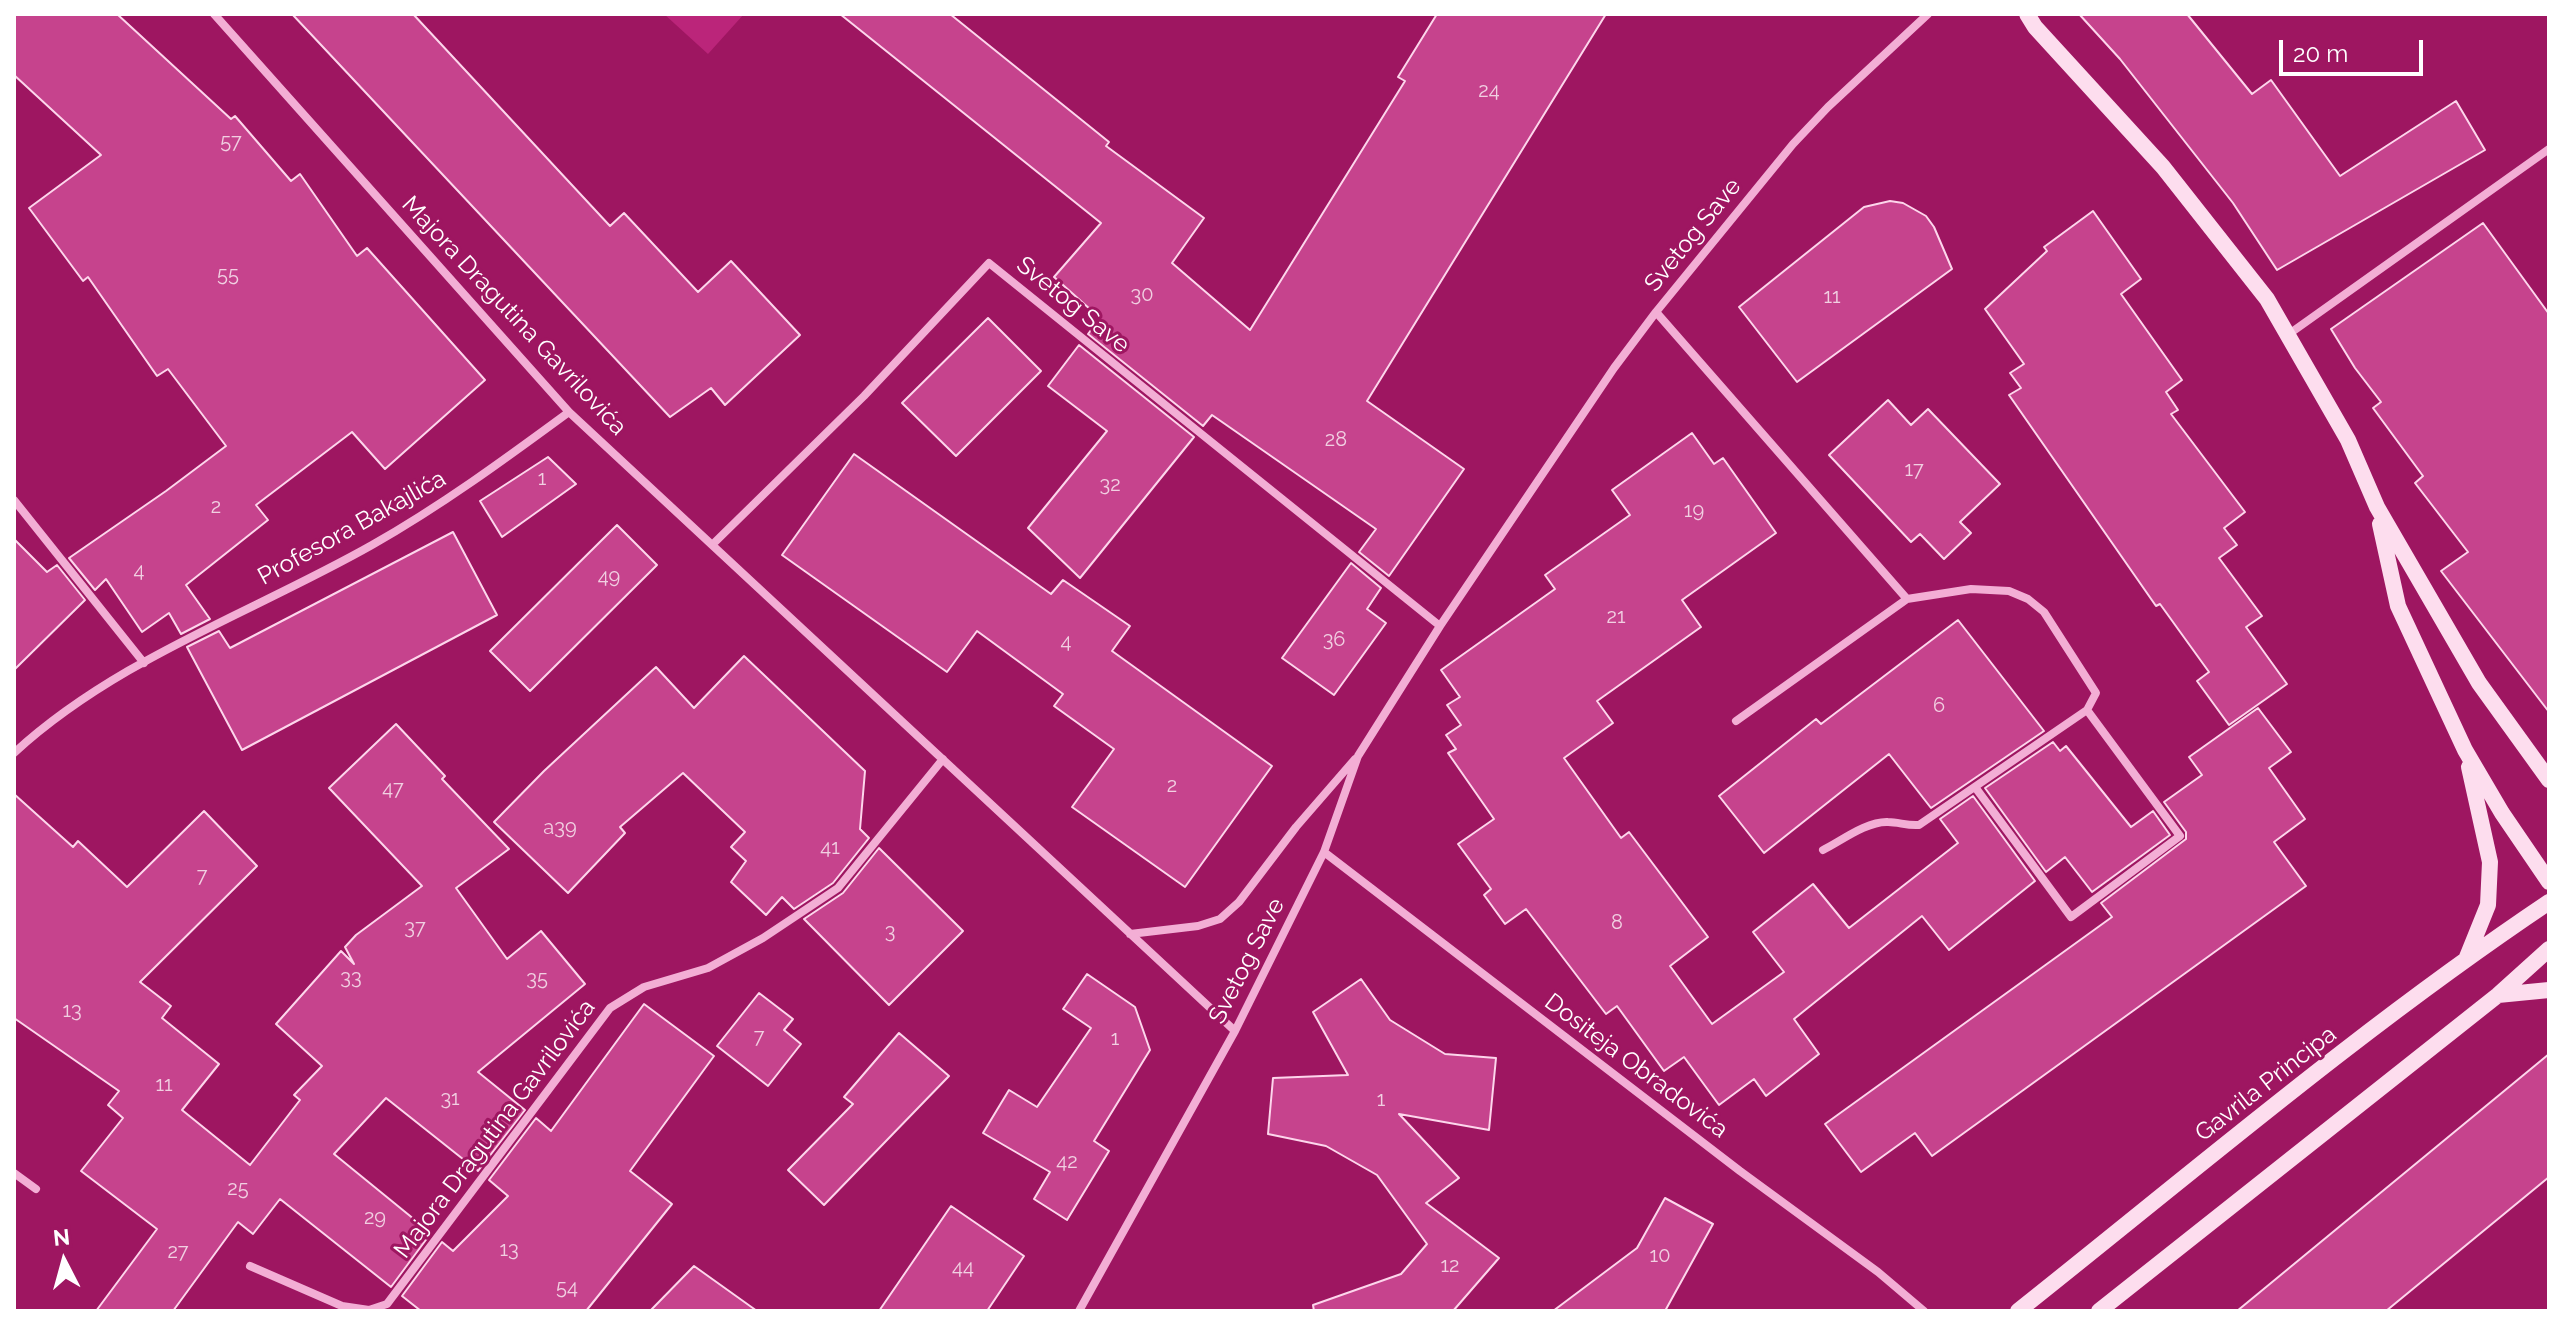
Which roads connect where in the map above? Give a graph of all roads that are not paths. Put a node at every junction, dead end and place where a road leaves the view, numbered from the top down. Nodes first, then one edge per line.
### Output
1 (214, 14) edge
2 (1928, 14) edge
3 (2031, 21) edge
4 (2549, 149) edge
5 (1656, 312) junction
6 (2289, 334) junction
7 (569, 412) junction
8 (14, 500) edge
9 (2377, 507) junction
10 (712, 545) junction
11 (1907, 599) junction
12 (1440, 626) junction
13 (144, 663) junction
14 (2087, 710) junction
15 (1736, 721) dead end
16 (2465, 750) junction
17 (14, 753) edge
18 (1358, 756) junction
19 (943, 759) junction
20 (2549, 780) edge
21 (1975, 787) junction
22 (1823, 850) dead end
23 (1324, 852) junction
24 (2549, 882) edge
25 (2549, 902) edge
26 (1130, 934) junction
27 (2549, 949) edge
28 (2467, 957) junction
29 (2549, 990) edge
30 (2498, 995) junction
31 (1235, 1031) junction
32 (14, 1173) edge
33 (36, 1189) dead end
34 (250, 1266) dead end
35 (1079, 1311) edge
36 (1924, 1311) edge
37 (2018, 1311) edge
38 (2099, 1311) edge

1 - 7 street, Majora Dragutina Gavrilovića
2 - 5 street, Svetog Save
3 - 6 main road
4 - 6 street
5 - 11 street
5 - 12 street, Svetog Save
6 - 9 main road
7 - 10 street, Majora Dragutina Gavrilovića
7 - 13 street, Profesora Bakajlića
8 - 13 street
9 - 16 main road
9 - 20 main road
10 - 12 street, Svetog Save
10 - 19 street, Majora Dragutina Gavrilovića
11 - 14 street
11 - 15 street
12 - 18 street, Svetog Save
13 - 17 street, Profesora Bakajlića
14 - 21 street
14 - 21 street
16 - 24 main road
16 - 28 main road
18 - 23 street, Svetog Save
18 - 26 street
19 - 26 street, Majora Dragutina Gavrilovića
19 - 34 street, Majora Dragutina Gavrilovića
21 - 22 street
23 - 31 street, Svetog Save
23 - 36 street, Dositeja Obradovića
25 - 28 main road, Gavrila Principa
26 - 31 street, Majora Dragutina Gavrilovića
27 - 30 main road
28 - 37 main road, Gavrila Principa
29 - 30 main road
30 - 38 main road
31 - 35 street, Svetog Save
32 - 33 street

